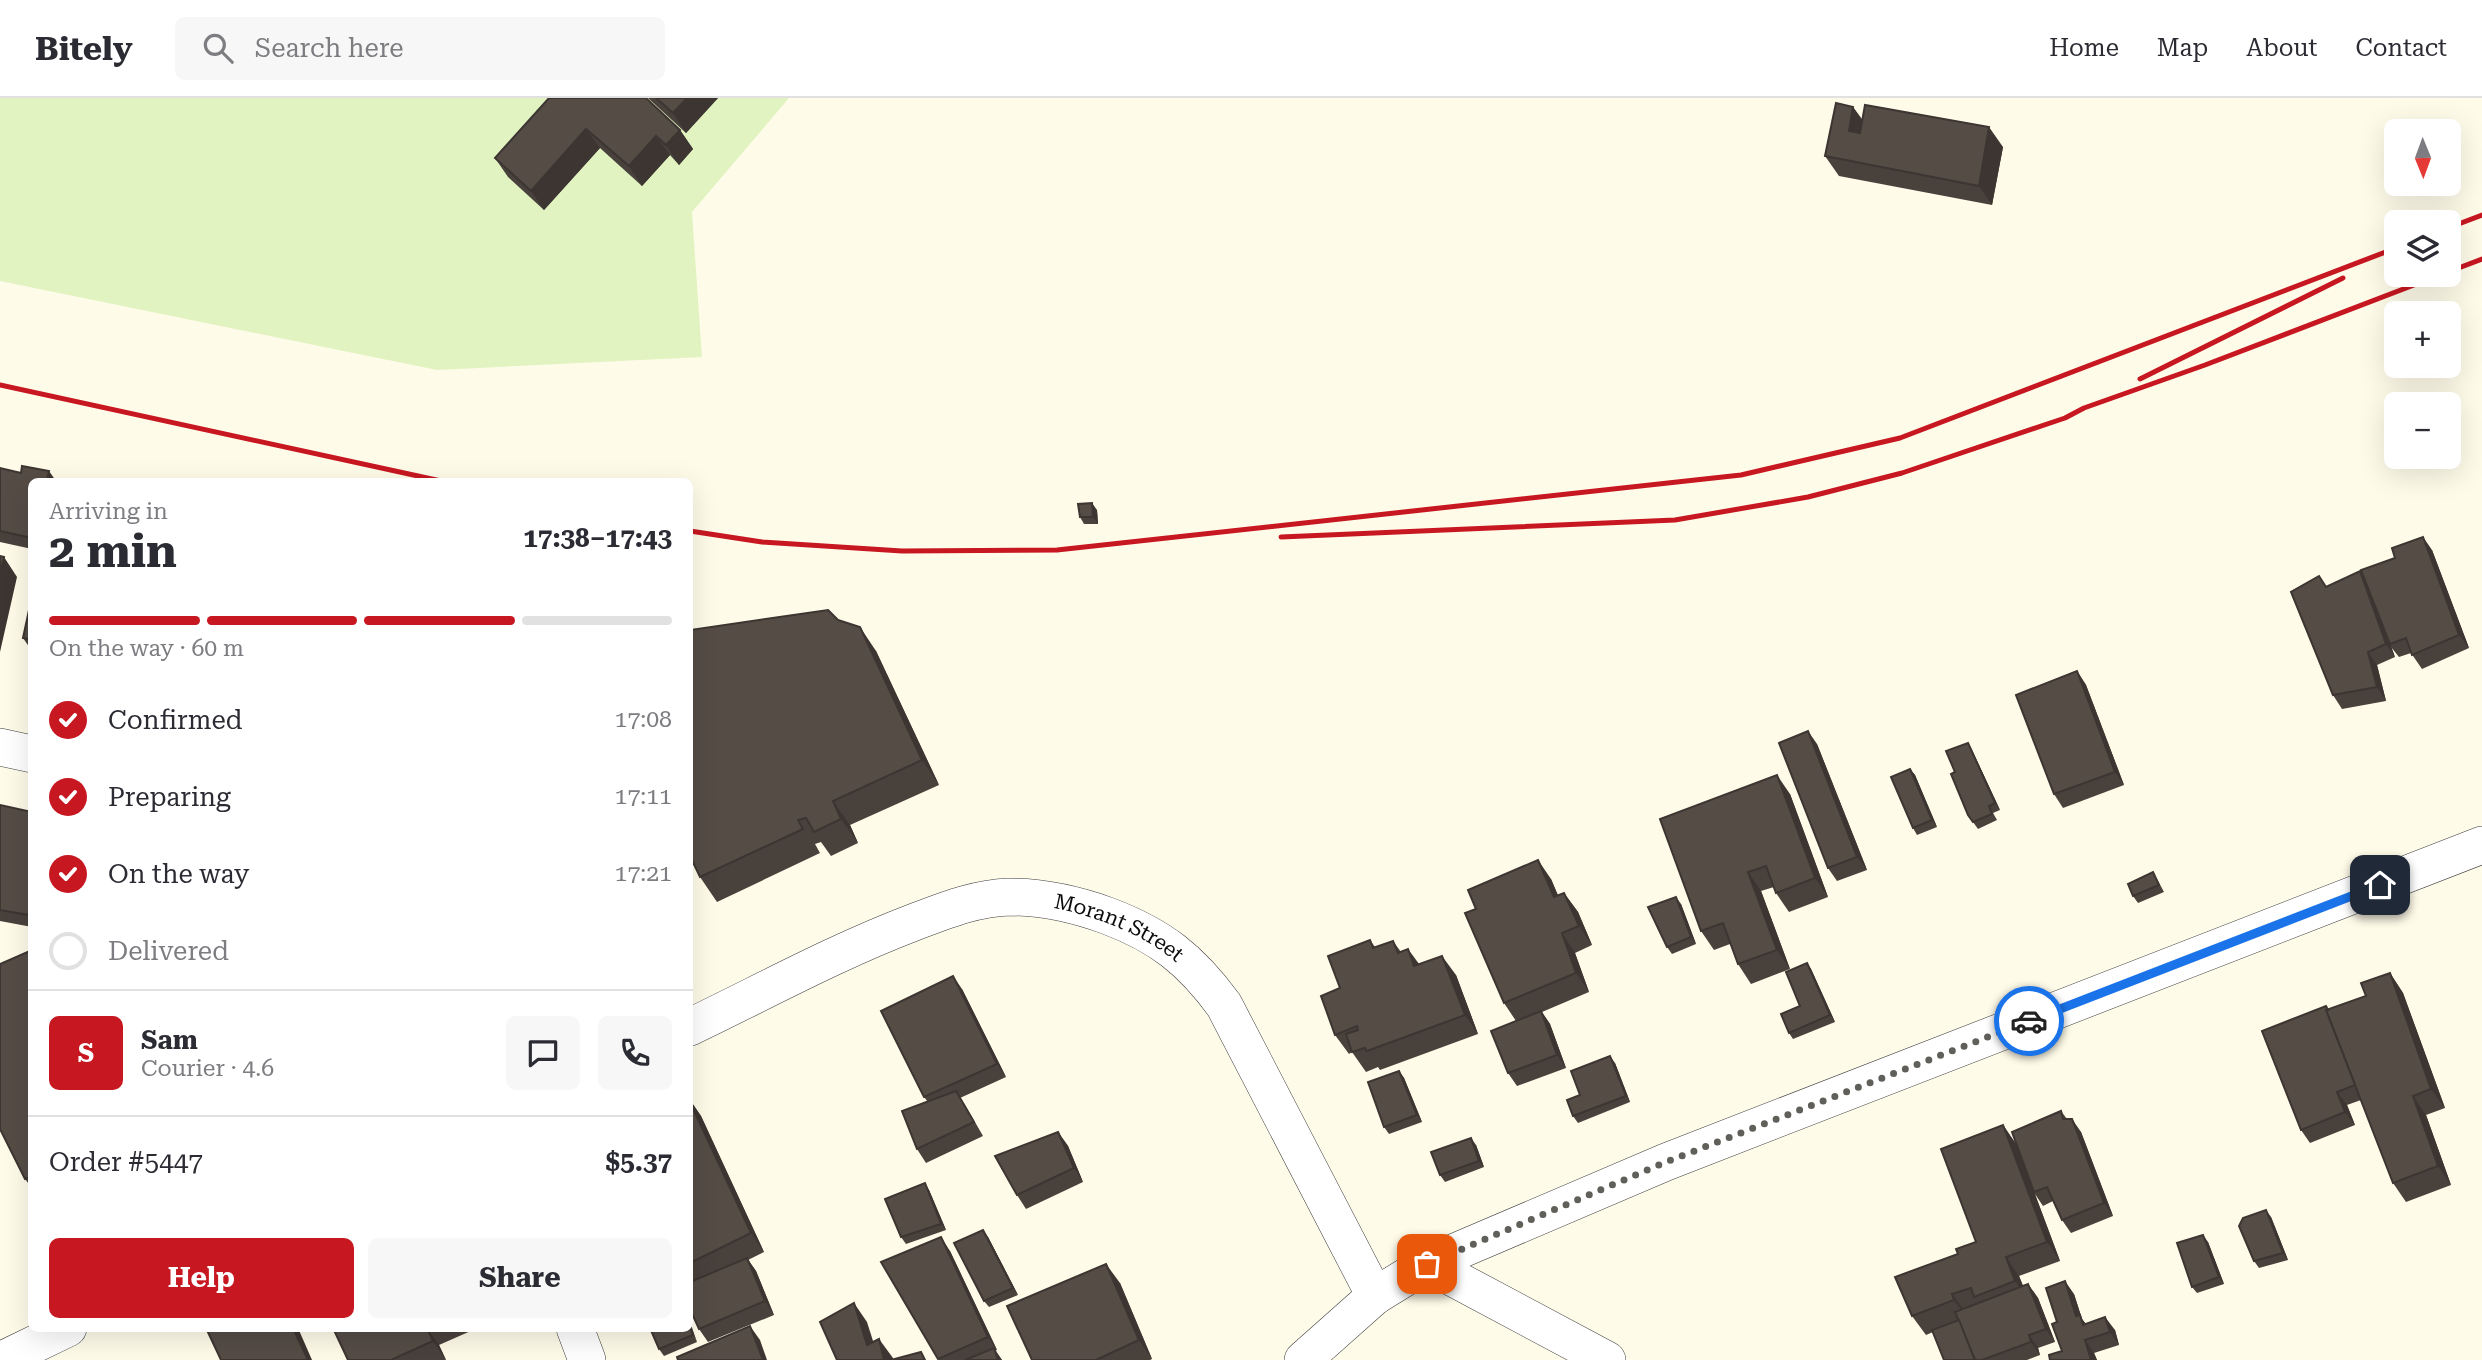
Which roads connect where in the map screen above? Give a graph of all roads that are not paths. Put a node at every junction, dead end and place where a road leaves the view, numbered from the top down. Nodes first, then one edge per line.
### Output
1 (0, 747) edge
2 (28, 753) edge
3 (2482, 845) edge
4 (693, 1026) edge
5 (1427, 1264) junction
6 (1375, 1296) junction
7 (60, 1332) edge
8 (576, 1332) edge
9 (2, 1360) edge
10 (587, 1360) edge
11 (1303, 1360) edge
12 (1607, 1360) edge

1 - 2 street
3 - 5 street
4 - 6 street, Morant Street
5 - 6 street
5 - 12 street
6 - 11 street
7 - 9 street
8 - 10 street

